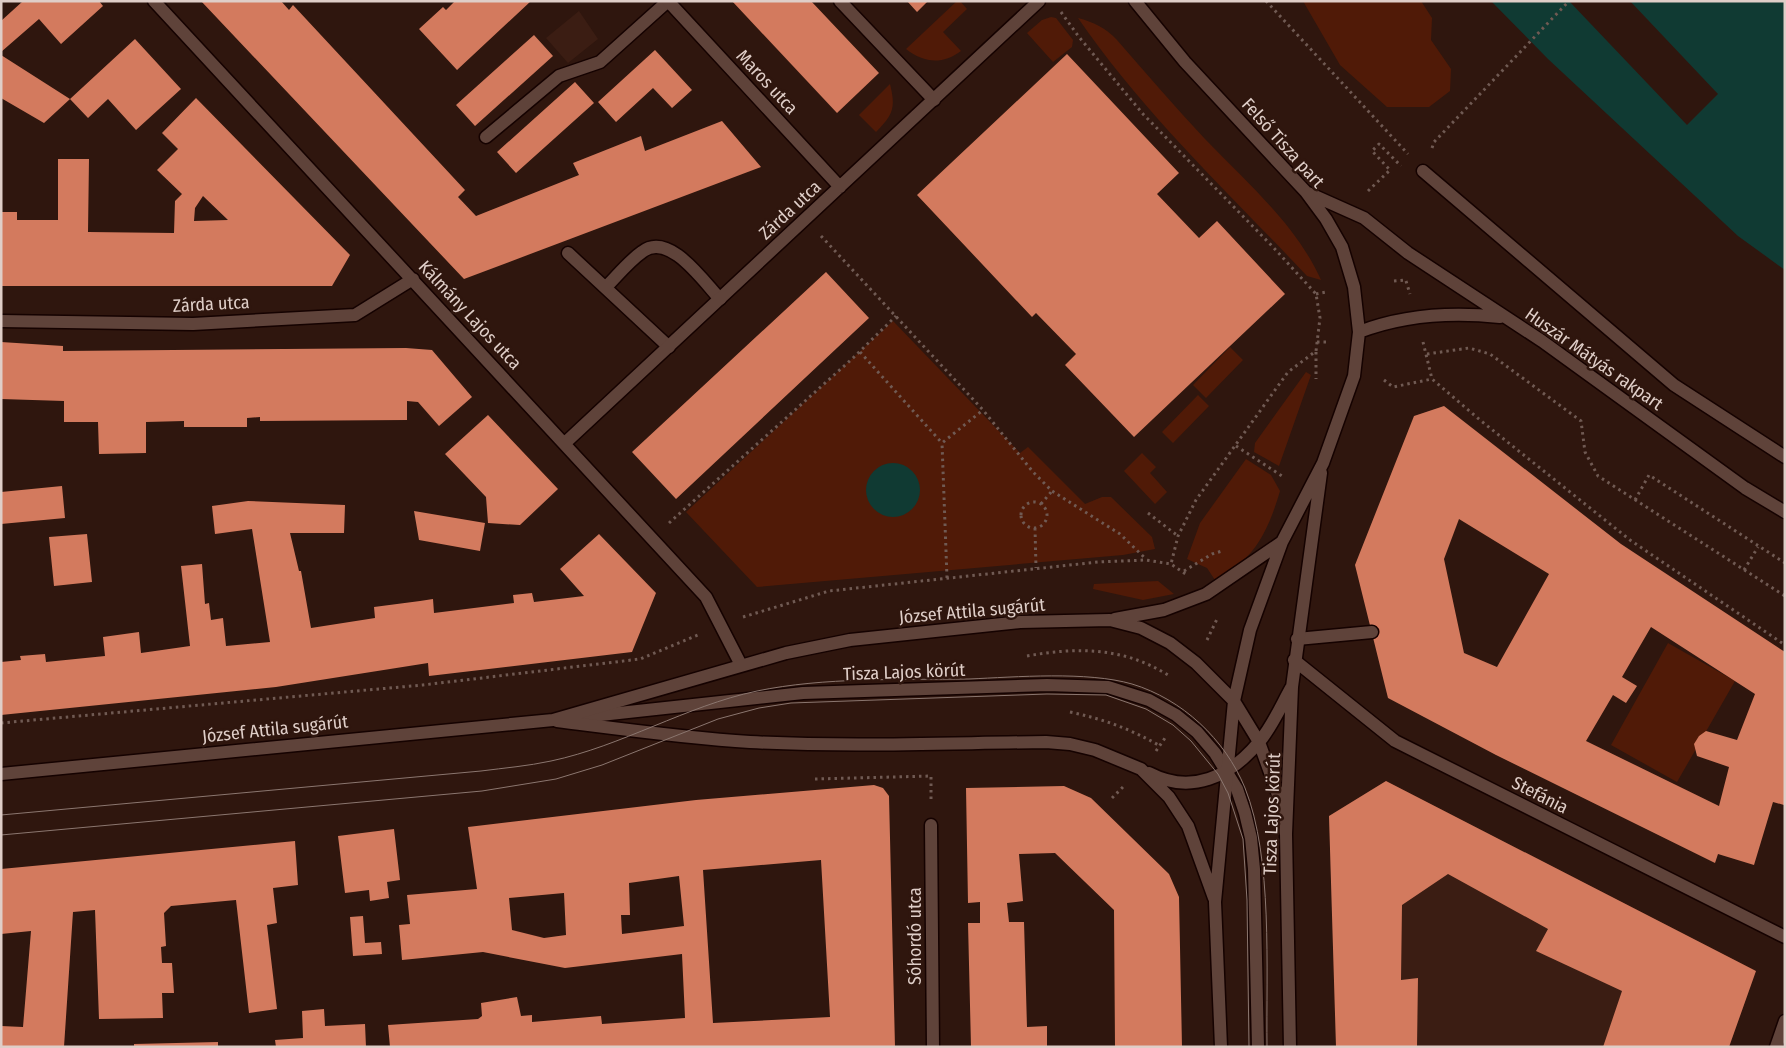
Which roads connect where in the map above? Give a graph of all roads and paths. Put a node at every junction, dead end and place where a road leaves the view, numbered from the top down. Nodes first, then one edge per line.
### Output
1 (154, 1) edge
2 (668, 1) edge
3 (840, 1) edge
4 (1039, 1) edge
5 (1135, 1) edge
6 (1266, 1) edge
7 (1569, 1) edge
8 (1059, 8) dead end
9 (934, 100) junction
10 (486, 137) dead end
11 (1434, 142) dead end
12 (1424, 171) joint
13 (1407, 172) dead end
14 (840, 187) junction
15 (1367, 190) dead end
16 (1306, 192) junction
17 (806, 219) junction
18 (568, 253) dead end
19 (413, 279) junction
20 (1405, 280) dead end
21 (1394, 281) dead end
22 (606, 287) junction
23 (1326, 292) dead end
24 (1316, 294) junction
25 (720, 299) junction
26 (896, 316) junction
27 (1502, 317) junction
28 (1, 322) edge
29 (1359, 332) junction
30 (1318, 342) junction
31 (1328, 342) dead end
32 (1423, 342) dead end
33 (669, 347) junction
34 (1316, 351) junction
35 (860, 352) junction
36 (1426, 354) junction
37 (1316, 379) dead end
38 (1432, 379) junction
39 (1384, 380) dead end
40 (983, 410) junction
41 (565, 443) junction
42 (942, 444) junction
43 (1236, 446) junction
44 (1785, 457) edge
45 (1323, 463) junction
46 (1282, 476) dead end
47 (1052, 491) junction
48 (1635, 500) junction
49 (1041, 504) junction
50 (1785, 512) edge
51 (1148, 513) dead end
52 (1035, 528) junction
53 (1178, 536) junction
54 (652, 538) junction
55 (1282, 542) junction
56 (1758, 547) junction
57 (1146, 560) junction
58 (1785, 563) edge
59 (1171, 564) junction
60 (1036, 568) junction
61 (1744, 570) junction
62 (947, 578) junction
63 (1206, 594) junction
64 (1785, 596) edge
65 (1110, 620) junction
66 (722, 625) junction
67 (1250, 630) junction
68 (1372, 632) dead end
69 (1297, 639) junction
70 (1785, 645) edge
71 (1027, 656) dead end
72 (1294, 660) junction
73 (741, 665) junction
74 (1173, 678) dead end
75 (1292, 687) junction
76 (1234, 701) junction
77 (1068, 712) dead end
78 (553, 720) junction
79 (1, 723) edge
80 (1259, 742) junction
81 (1160, 746) dead end
82 (1141, 769) junction
83 (1227, 770) junction
84 (1, 774) edge
85 (815, 779) dead end
86 (931, 825) joint
87 (1286, 834) junction
88 (1215, 902) junction
89 (1785, 937) edge
90 (1785, 1021) edge
91 (933, 1047) edge
92 (1221, 1047) edge
93 (1258, 1047) edge
94 (1290, 1047) edge
95 (1776, 1047) edge

1 - 19 street, Kálmány Lajos utca
2 - 10 street
2 - 14 street, Maros utca
3 - 9 street
4 - 9 street, Zárda utca
5 - 16 street, Felső Tisza part
6 - 12 path
7 - 11 path
8 - 24 path
9 - 14 street, Zárda utca
12 - 44 street
13 - 15 path
14 - 17 street, Zárda utca
16 - 27 street
16 - 29 street, Felső Tisza part
17 - 25 street, Zárda utca
17 - 26 path
18 - 22 street
19 - 28 street, Zárda utca
19 - 41 street, Kálmány Lajos utca
20 - 21 path
22 - 25 street
22 - 33 street
23 - 24 path
24 - 30 path
25 - 33 street, Zárda utca
26 - 35 path
26 - 40 path
27 - 29 street, Huszár Mátyás rakpart
27 - 50 street, Huszár Mátyás rakpart
29 - 45 street, Tisza Lajos körút
30 - 31 path
30 - 34 path
32 - 36 path
33 - 41 street, Zárda utca
34 - 37 path
34 - 43 path
35 - 42 path
35 - 54 path
36 - 38 path
36 - 48 path
38 - 39 path
38 - 70 path
40 - 42 path
40 - 47 path
41 - 54 street, Kálmány Lajos utca
42 - 62 path
43 - 46 path
43 - 53 path
45 - 55 street, Tisza Lajos körút
45 - 69 street, Tisza Lajos körút
47 - 49 path
47 - 57 path
48 - 56 path
48 - 61 path
49 - 52 path
49 - 52 path
51 - 53 path
52 - 60 path
53 - 59 path
54 - 66 street, Kálmány Lajos utca
55 - 63 street
55 - 67 street, Tisza Lajos körút
56 - 58 path
56 - 61 path
57 - 59 path
57 - 60 path
59 - 63 path
60 - 62 path
61 - 64 path
62 - 66 path
63 - 65 street
63 - 67 path
65 - 73 street, József Attila sugárút
65 - 76 street, József Attila sugárút
66 - 73 street, Kálmány Lajos utca
66 - 79 path
67 - 76 street, Tisza Lajos körút
68 - 69 street
69 - 72 street, Tisza Lajos körút
71 - 74 path
72 - 75 street, Tisza Lajos körút
72 - 89 street, Stefánia
73 - 78 street, József Attila sugárút
75 - 80 street
75 - 87 street, Tisza Lajos körút
76 - 80 street, József Attila sugárút
76 - 83 street, Tisza Lajos körút
77 - 81 path
78 - 82 street, József Attila sugárút
78 - 83 street, Tisza Lajos körút
78 - 84 street, József Attila sugárút
80 - 83 street
80 - 87 street, József Attila sugárút
82 - 83 street
82 - 88 street, József Attila sugárút
83 - 88 street, Tisza Lajos körút
83 - 93 street, Tisza Lajos körút
85 - 86 path
86 - 91 street, Sóhordó utca
87 - 94 street, Tisza Lajos körút
88 - 92 street, Tisza Lajos körút
90 - 95 street

